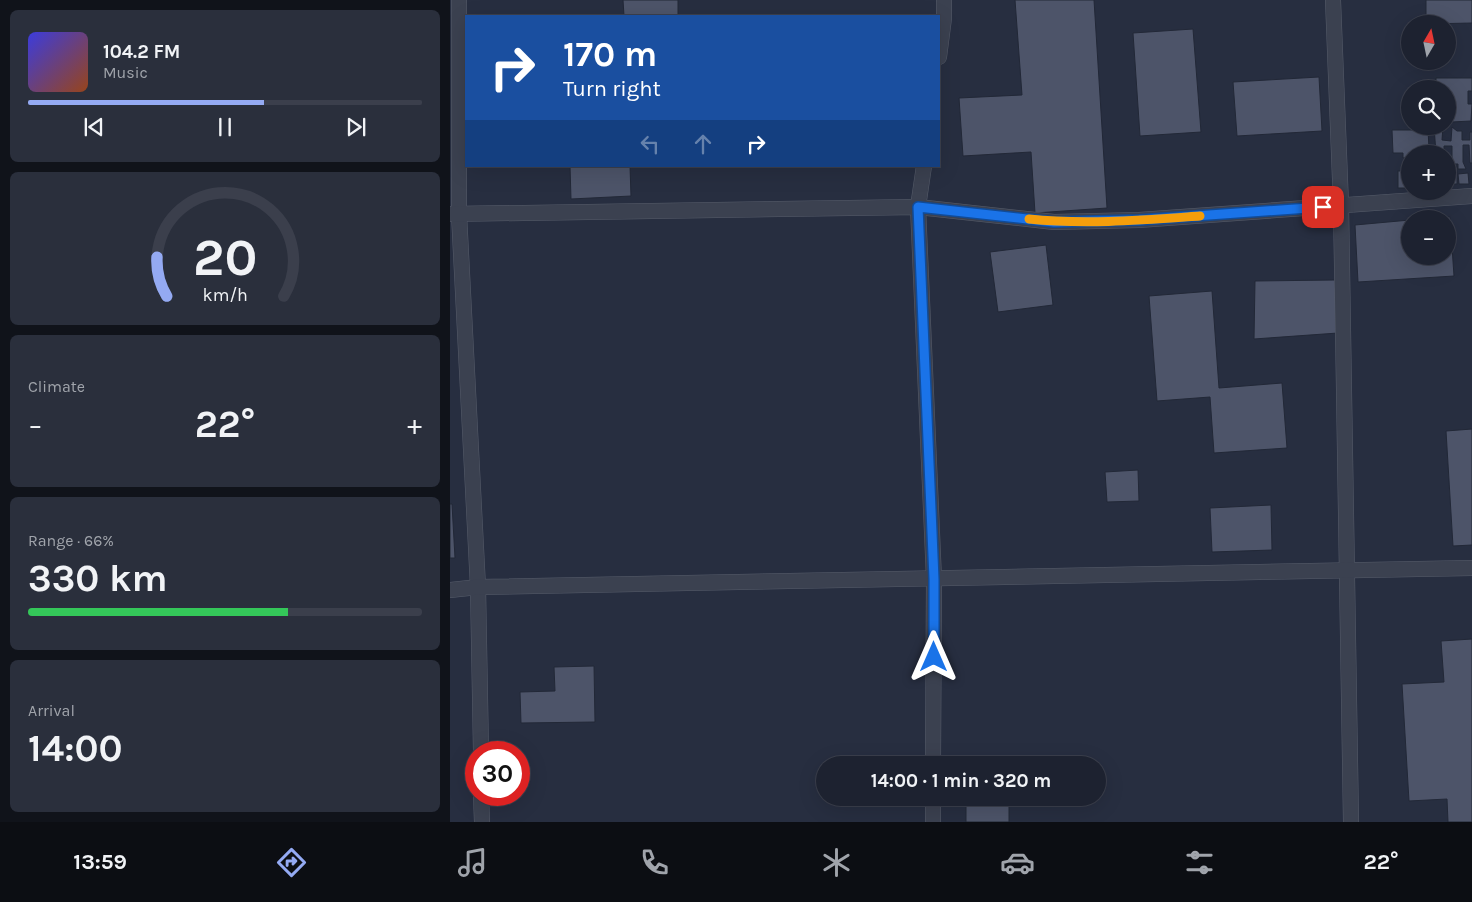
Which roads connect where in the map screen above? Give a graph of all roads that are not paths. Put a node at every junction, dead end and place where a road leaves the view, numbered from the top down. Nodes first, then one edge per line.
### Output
1 (459, 0) edge
2 (944, 0) edge
3 (1333, 0) edge
4 (940, 49) edge
5 (924, 167) edge
6 (1472, 196) edge
7 (1341, 206) junction
8 (918, 207) junction
9 (454, 214) edge
10 (1472, 568) edge
11 (1347, 571) junction
12 (934, 579) junction
13 (478, 587) junction
14 (450, 590) edge
15 (480, 741) edge
16 (933, 756) edge
17 (481, 806) edge
18 (933, 806) edge
19 (482, 822) edge
20 (933, 822) edge
21 (1351, 822) edge

1 - 9 street
2 - 4 street
3 - 7 street
5 - 8 street
6 - 7 street
7 - 8 street
7 - 11 street
8 - 9 street
8 - 12 street
9 - 13 street
10 - 11 street
11 - 12 street
11 - 21 street
12 - 13 street
12 - 16 street
13 - 14 street
13 - 15 street
17 - 19 street
18 - 20 street

